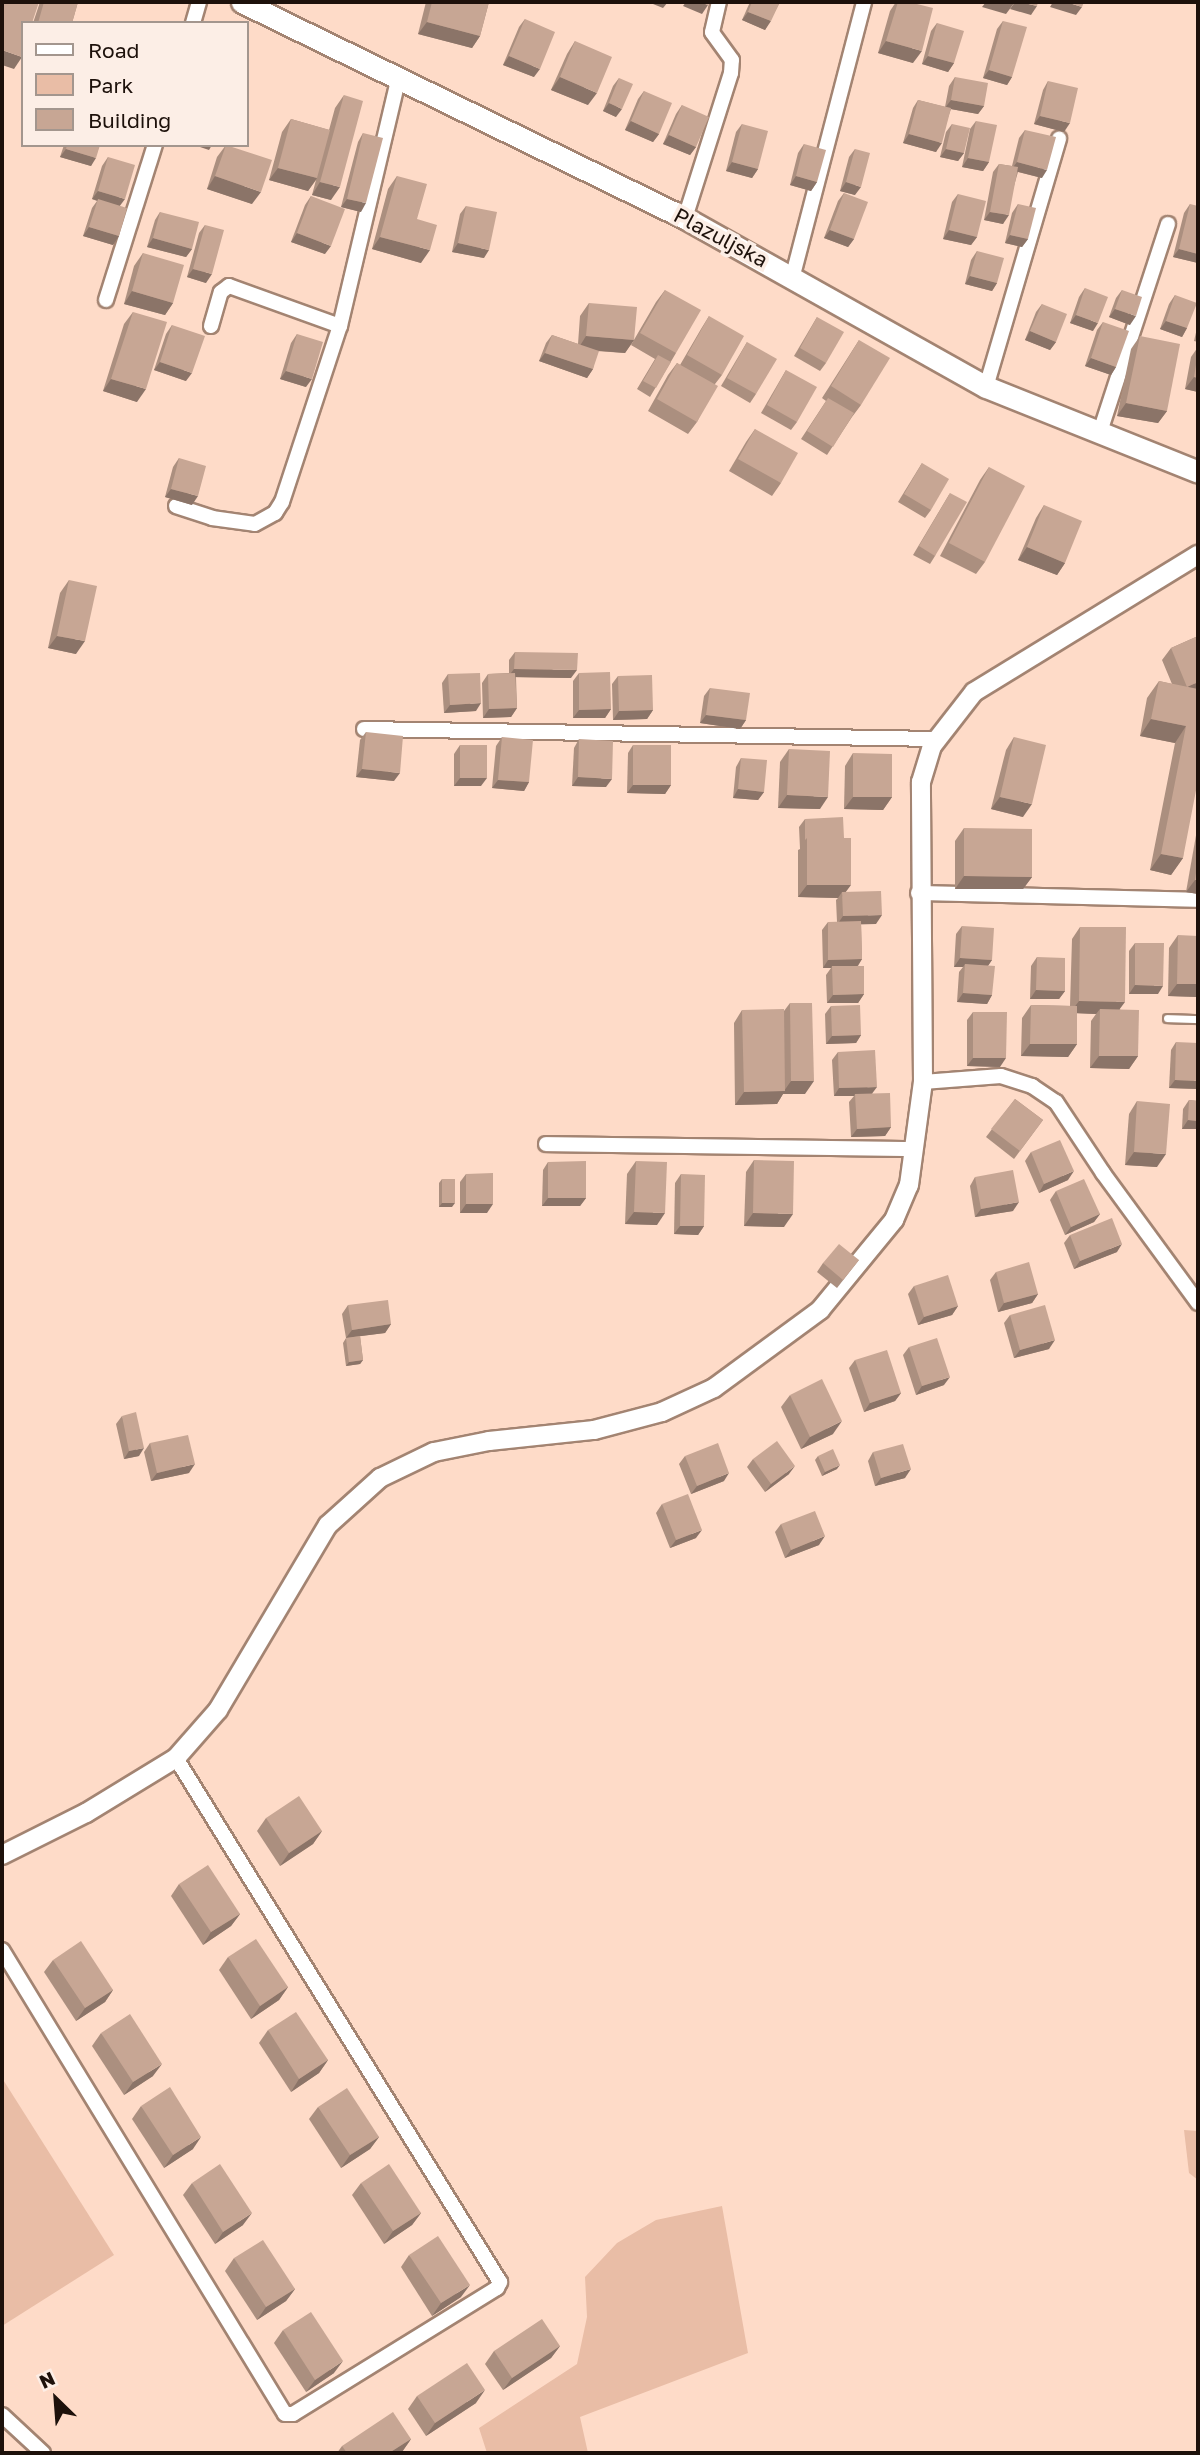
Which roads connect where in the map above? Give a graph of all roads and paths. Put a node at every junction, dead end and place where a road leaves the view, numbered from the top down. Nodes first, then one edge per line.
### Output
1 (199, 2) edge
2 (242, 2) edge
3 (719, 2) edge
4 (864, 2) edge
5 (194, 21) edge
6 (398, 80) junction
7 (1059, 139) edge
8 (154, 147) edge
9 (685, 218) junction
10 (1168, 224) dead end
11 (793, 275) junction
12 (107, 300) dead end
13 (211, 326) dead end
14 (340, 326) junction
15 (986, 387) junction
16 (1099, 435) junction
17 (1198, 472) edge
18 (176, 506) dead end
19 (1198, 555) edge
20 (364, 729) dead end
21 (939, 739) junction
22 (918, 893) junction
23 (1198, 900) edge
24 (1167, 1018) dead end
25 (1198, 1019) edge
26 (923, 1082) junction
27 (546, 1144) dead end
28 (915, 1149) junction
29 (1198, 1303) edge
30 (176, 1758) junction
31 (2, 1855) edge
32 (2, 1950) edge
33 (2, 2414) edge
34 (43, 2453) edge

1 - 5 street
2 - 6 main road, Plazuljska
3 - 9 street
4 - 11 street
6 - 9 main road, Plazuljska
6 - 14 street
7 - 15 street
8 - 12 street
9 - 11 main road, Plazuljska
10 - 16 street
11 - 15 main road, Plazuljska
13 - 14 street
14 - 18 street
15 - 16 main road, Plazuljska
16 - 17 main road, Plazuljska
19 - 21 street
20 - 21 street
21 - 22 street
22 - 23 street
22 - 26 street
24 - 25 lane
26 - 28 street
26 - 29 street
27 - 28 street
28 - 30 street
30 - 31 street
30 - 32 street
33 - 34 street

